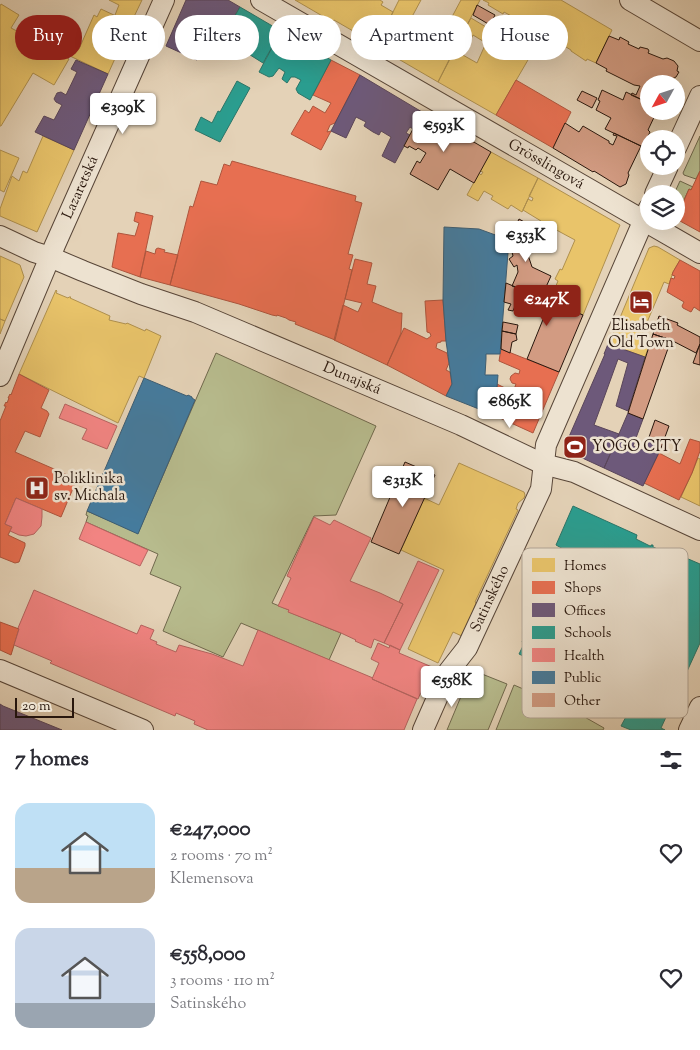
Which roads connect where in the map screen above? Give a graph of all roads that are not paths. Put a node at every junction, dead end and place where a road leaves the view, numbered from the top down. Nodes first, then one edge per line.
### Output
1 (164, 0) edge
2 (261, 0) edge
3 (630, 0) edge
4 (700, 41) edge
5 (700, 96) edge
6 (684, 130) edge
7 (640, 211) edge
8 (640, 228) edge
9 (668, 230) edge
10 (0, 236) edge
11 (700, 253) edge
12 (50, 257) junction
13 (0, 376) edge
14 (543, 464) junction
15 (700, 530) edge
16 (0, 670) edge
17 (700, 707) edge
18 (143, 730) edge
19 (423, 730) edge
20 (689, 730) edge

1 - 12 street, Lazaretská
2 - 7 street, Grösslingová
3 - 4 street
5 - 6 street
8 - 14 street, Satinského
9 - 11 street, Grösslingová
10 - 12 street, Dunajská
12 - 13 street, Lazaretská
12 - 14 street, Dunajská
14 - 15 street, Dunajská
14 - 19 street, Satinského
16 - 18 street
17 - 20 street

